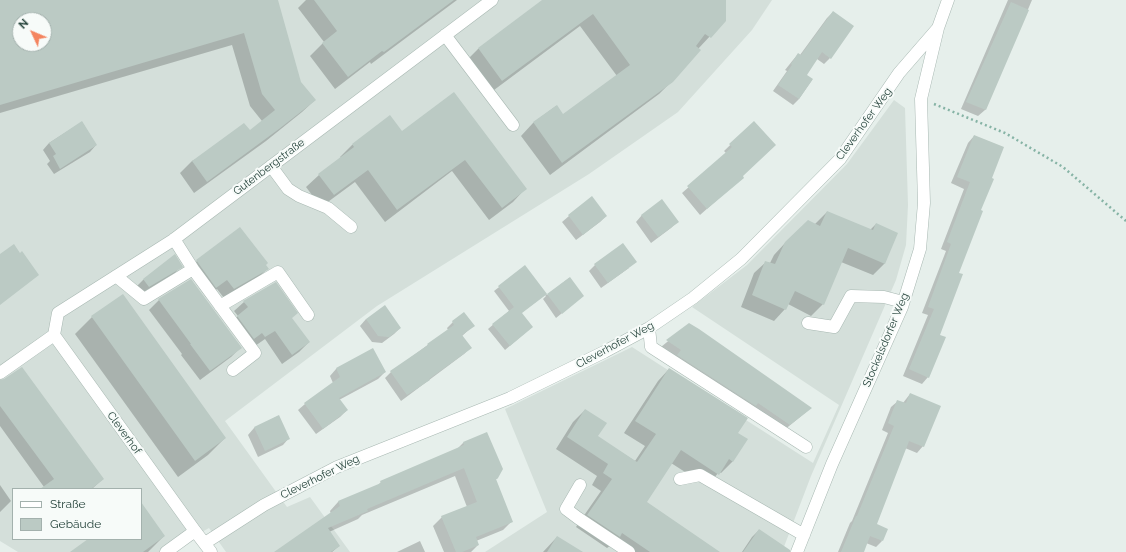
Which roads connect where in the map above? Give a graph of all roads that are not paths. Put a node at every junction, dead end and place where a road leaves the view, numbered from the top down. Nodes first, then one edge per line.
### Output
1 (492, 0) edge
2 (948, 0) edge
3 (938, 28) junction
4 (445, 35) junction
5 (513, 125) dead end
6 (271, 166) junction
7 (351, 227) dead end
8 (174, 239) junction
9 (193, 269) junction
10 (116, 276) junction
11 (903, 302) junction
12 (220, 306) junction
13 (308, 315) dead end
14 (808, 323) dead end
15 (649, 328) junction
16 (54, 335) junction
17 (233, 370) dead end
18 (0, 373) edge
19 (806, 447) dead end
20 (680, 479) dead end
21 (580, 485) dead end
22 (195, 531) junction
23 (804, 535) junction
24 (208, 548) edge
25 (166, 552) edge
26 (628, 552) edge
27 (798, 552) edge

1 - 4 street, Gutenbergstraße
2 - 3 street, Stockelsdorfer Weg
3 - 11 street, Stockelsdorfer Weg
3 - 15 street, Cleverhofer Weg
4 - 5 street
4 - 6 street, Gutenbergstraße
6 - 7 street
6 - 8 street, Gutenbergstraße
8 - 9 street
8 - 10 street, Gutenbergstraße
9 - 10 street
9 - 12 street
10 - 16 street, Gutenbergstraße
11 - 14 street
11 - 23 street, Stockelsdorfer Weg
12 - 13 street
12 - 17 street
15 - 19 street
15 - 24 street, Cleverhofer Weg
16 - 18 street
16 - 22 street, Cleverhof
20 - 23 street
21 - 26 street
22 - 24 street, Cleverhof
22 - 25 street
23 - 27 street, Stockelsdorfer Weg

